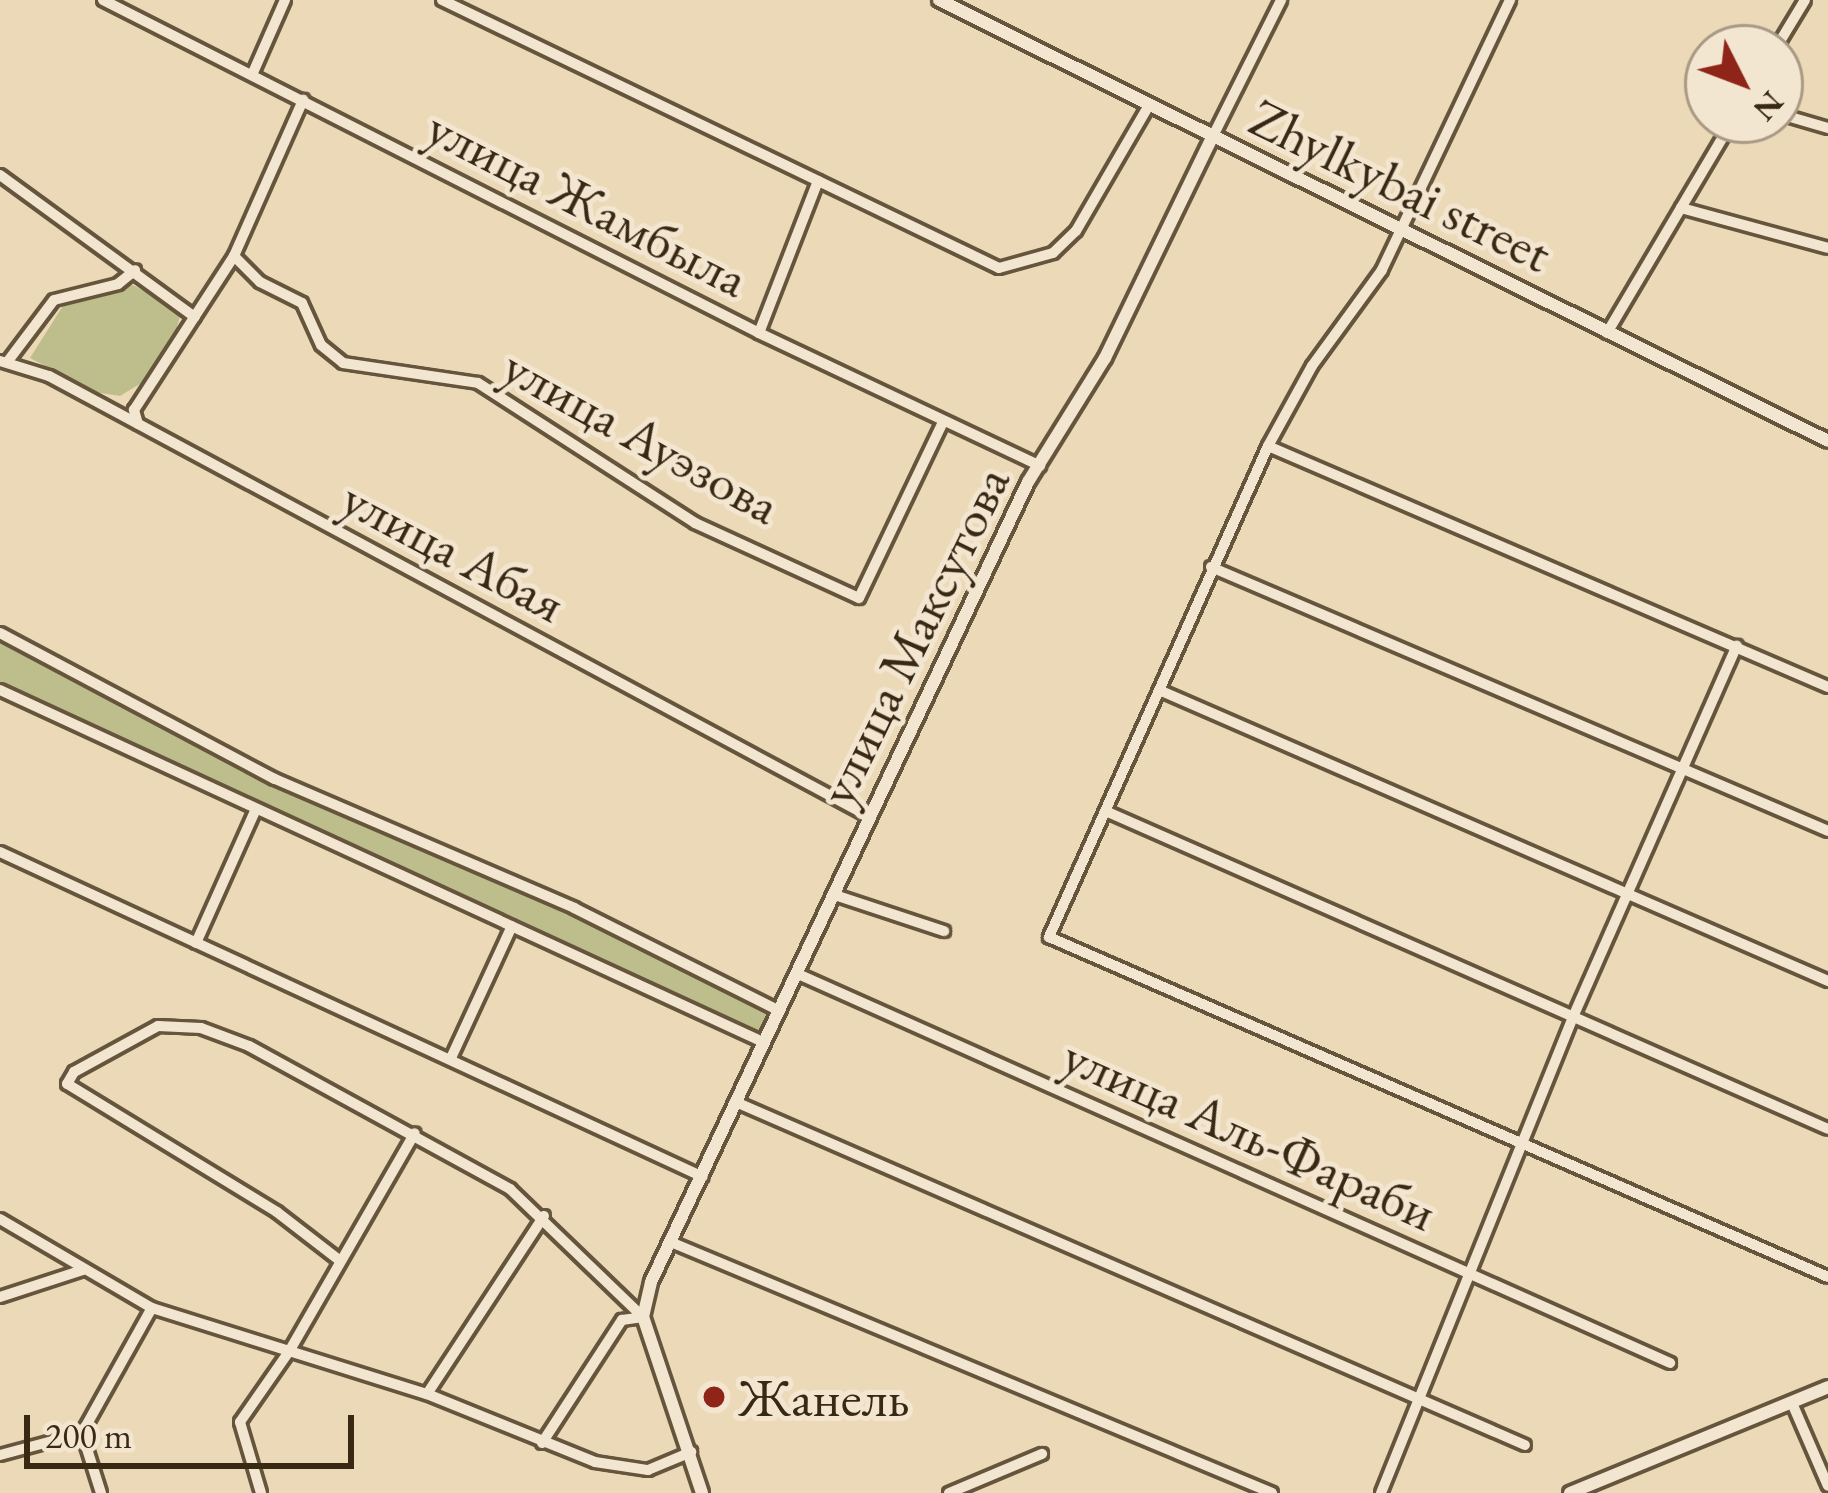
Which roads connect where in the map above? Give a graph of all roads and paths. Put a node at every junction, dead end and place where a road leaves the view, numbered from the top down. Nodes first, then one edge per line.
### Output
1 (104, 0) edge
2 (285, 0) edge
3 (442, 0) edge
4 (939, 0) edge
5 (1281, 0) edge
6 (1510, 0) edge
7 (130, 6) edge
8 (252, 75) junction
9 (303, 100) junction
10 (1148, 107) junction
11 (1211, 140) junction
12 (1718, 144) edge
13 (0, 175) edge
14 (818, 182) junction
15 (1682, 208) junction
16 (1399, 227) junction
17 (1828, 248) edge
18 (235, 256) junction
19 (135, 270) junction
20 (195, 317) junction
21 (759, 333) junction
22 (1607, 333) junction
23 (4, 361) edge
24 (138, 424) junction
25 (942, 424) junction
26 (1828, 440) edge
27 (1268, 446) junction
28 (1040, 466) junction
29 (1211, 567) junction
30 (0, 633) edge
31 (1736, 646) junction
32 (1828, 687) edge
33 (1159, 690) junction
34 (1, 693) edge
35 (1680, 771) junction
36 (254, 811) junction
37 (1110, 813) junction
38 (868, 816) junction
39 (1828, 831) edge
40 (0, 852) edge
41 (1628, 893) junction
42 (835, 895) junction
43 (512, 926) junction
44 (944, 931) dead end
45 (196, 943) junction
46 (798, 974) junction
47 (1828, 981) edge
48 (779, 1011) junction
49 (1573, 1017) junction
50 (764, 1042) junction
51 (451, 1058) junction
52 (738, 1103) junction
53 (1828, 1129) edge
54 (415, 1133) junction
55 (1520, 1143) junction
56 (703, 1177) junction
57 (544, 1216) junction
58 (0, 1219) edge
59 (673, 1243) junction
60 (339, 1260) junction
61 (82, 1270) junction
62 (1469, 1273) junction
63 (1828, 1277) edge
64 (0, 1298) edge
65 (152, 1308) junction
66 (643, 1317) junction
67 (290, 1350) junction
68 (1670, 1363) dead end
69 (1828, 1387) edge
70 (427, 1394) junction
71 (1418, 1400) junction
72 (1792, 1403) junction
73 (82, 1433) junction
74 (542, 1443) junction
75 (1525, 1444) dead end
76 (691, 1452) junction
77 (1042, 1454) dead end
78 (0, 1455) edge
79 (1828, 1486) edge
80 (100, 1493) edge
81 (261, 1493) edge
82 (702, 1493) edge
83 (949, 1493) edge
84 (1272, 1493) edge
85 (1382, 1493) edge
86 (1570, 1493) edge

1 - 7 street, улица Жамбыла
2 - 8 street
3 - 14 street
4 - 10 street, Zhylkybai street
5 - 11 street, улица Максутова
6 - 16 street
7 - 8 street, улица Жамбыла
8 - 9 street, улица Жамбыла
9 - 18 street
9 - 21 street, улица Жамбыла
10 - 11 street, Zhylkybai street
10 - 14 street
11 - 16 street, Zhylkybai street
11 - 28 street, улица Максутова
12 - 15 street
13 - 19 street
14 - 21 street
15 - 17 street
15 - 22 street
16 - 22 street, Zhylkybai street
16 - 27 street
18 - 20 street
18 - 25 street, улица Ауэзова
19 - 20 street
19 - 23 street
20 - 24 street
21 - 25 street, улица Жамбыла
22 - 26 street, Zhylkybai street
23 - 24 street, улица Абая
24 - 38 street, улица Абая
25 - 28 street, улица Жамбыла
27 - 29 street
27 - 31 street
28 - 38 street, улица Максутова
29 - 33 street
29 - 35 street
30 - 48 street
31 - 32 street
31 - 35 street
33 - 37 street
33 - 41 street
34 - 36 street
35 - 39 street
35 - 41 street
36 - 43 street
36 - 45 street
37 - 49 street
37 - 55 street
38 - 42 street, улица Максутова
40 - 45 street
41 - 47 street
41 - 49 street
42 - 44 street
42 - 46 street, улица Максутова
43 - 50 street
43 - 51 street
45 - 51 street
46 - 48 street, улица Максутова
46 - 62 street, улица Аль-Фараби
48 - 50 street, улица Максутова
49 - 53 street
49 - 55 street
50 - 52 street, улица Максутова
51 - 56 street
52 - 56 street, улица Максутова
52 - 71 street
54 - 57 street
54 - 60 street
54 - 60 street
55 - 62 street
55 - 63 street
56 - 59 street, улица Максутова
57 - 66 street
57 - 70 street
58 - 61 street
59 - 66 street, улица Максутова
59 - 84 street
60 - 67 street
61 - 64 street
61 - 65 street
62 - 68 street, улица Аль-Фараби
62 - 71 street
65 - 67 street
65 - 73 street
66 - 74 street
66 - 76 street
67 - 70 street
67 - 81 street
69 - 72 street
70 - 74 street
71 - 75 street
71 - 85 street
72 - 79 street
72 - 86 street
73 - 78 street
73 - 80 street
74 - 76 street
76 - 82 street
77 - 83 street

